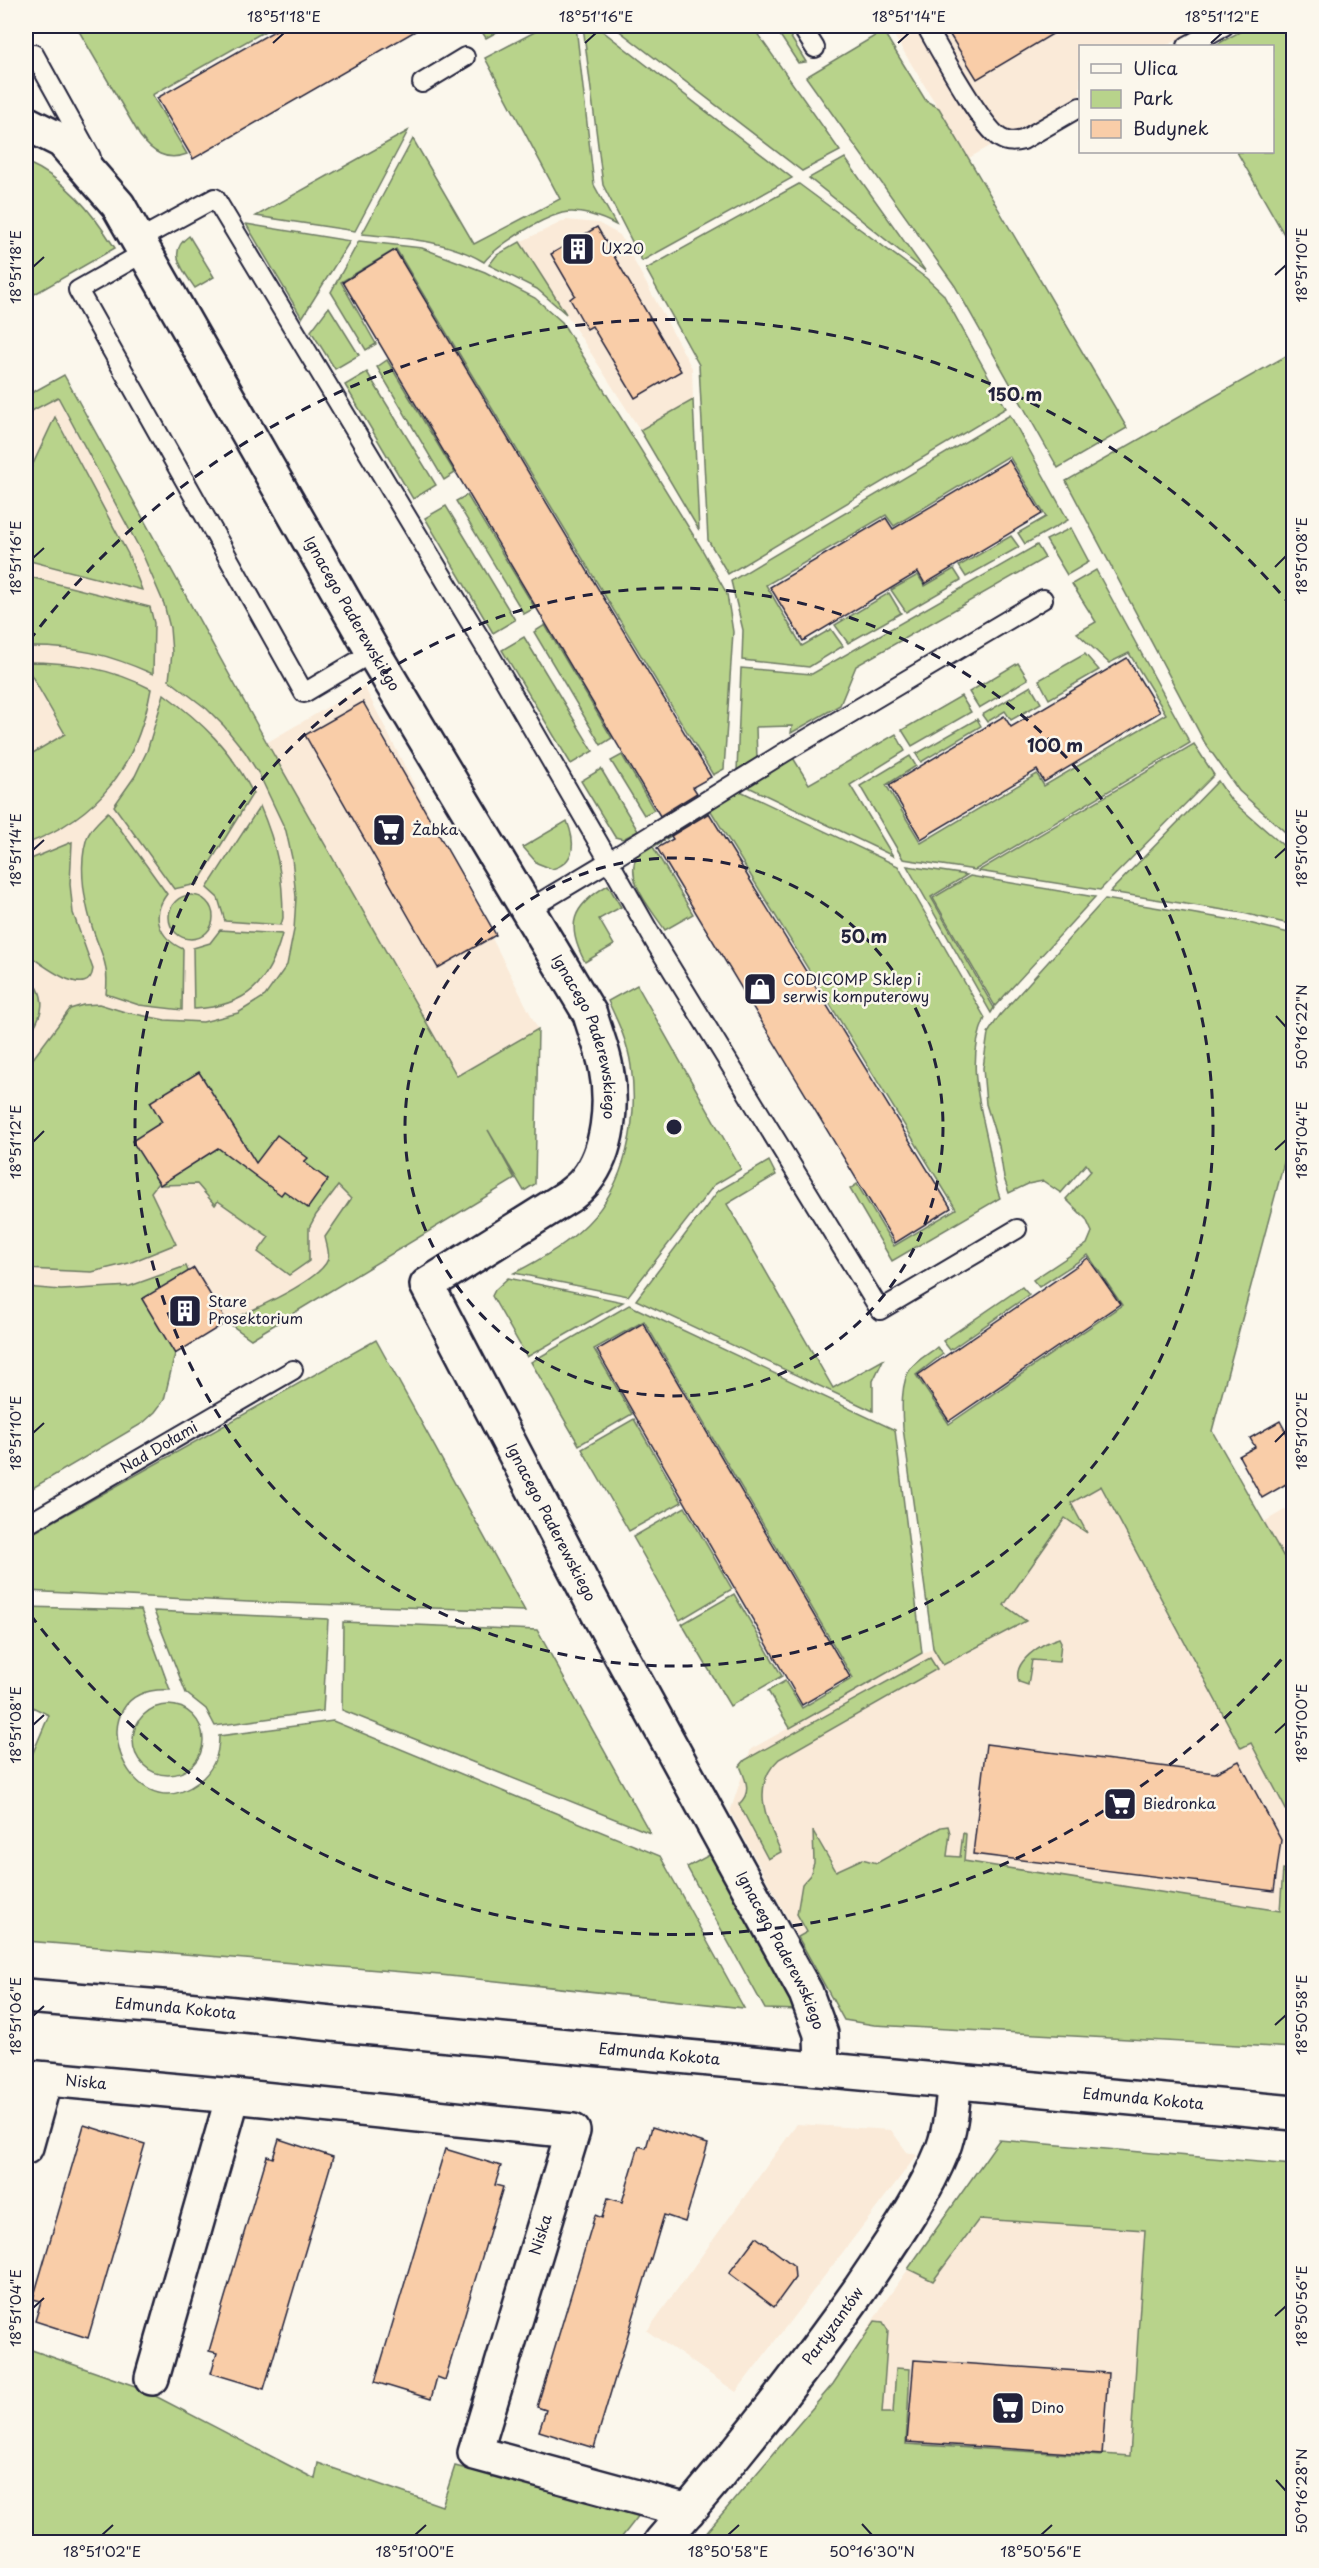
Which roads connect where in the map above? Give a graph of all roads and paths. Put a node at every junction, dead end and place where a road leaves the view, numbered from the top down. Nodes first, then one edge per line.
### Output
1 (801, 26) edge
2 (926, 26) edge
3 (1224, 26) edge
4 (1189, 45) edge
5 (815, 48) dead end
6 (28, 51) edge
7 (465, 57) dead end
8 (422, 83) dead end
9 (1079, 108) edge
10 (26, 123) edge
11 (118, 205) junction
12 (141, 246) junction
13 (1043, 599) dead end
14 (372, 652) junction
15 (609, 861) junction
16 (529, 909) junction
17 (1017, 1229) dead end
18 (293, 1370) dead end
19 (26, 1525) edge
20 (26, 1996) edge
21 (822, 2069) junction
22 (35, 2078) edge
23 (954, 2082) junction
24 (233, 2096) junction
25 (1293, 2113) edge
26 (26, 2147) edge
27 (152, 2378) dead end
28 (688, 2511) junction
29 (661, 2542) edge

1 - 5 lane
2 - 9 lane
3 - 4 lane
6 - 11 lane
7 - 8 lane
10 - 11 street, Ignacego Paderewskiego
11 - 12 street, Ignacego Paderewskiego
12 - 14 street, Ignacego Paderewskiego
12 - 14 lane
12 - 15 lane
13 - 15 lane
14 - 16 street, Ignacego Paderewskiego
15 - 16 lane
15 - 17 lane
16 - 21 street, Ignacego Paderewskiego
18 - 19 lane, Nad Dołami
20 - 21 street, Edmunda Kokota
21 - 23 street, Edmunda Kokota
22 - 24 street, Niska
22 - 26 street, Niska
23 - 25 street, Edmunda Kokota
23 - 28 street, Partyzantów
24 - 27 street
24 - 28 street, Niska
28 - 29 street, Partyzantów

